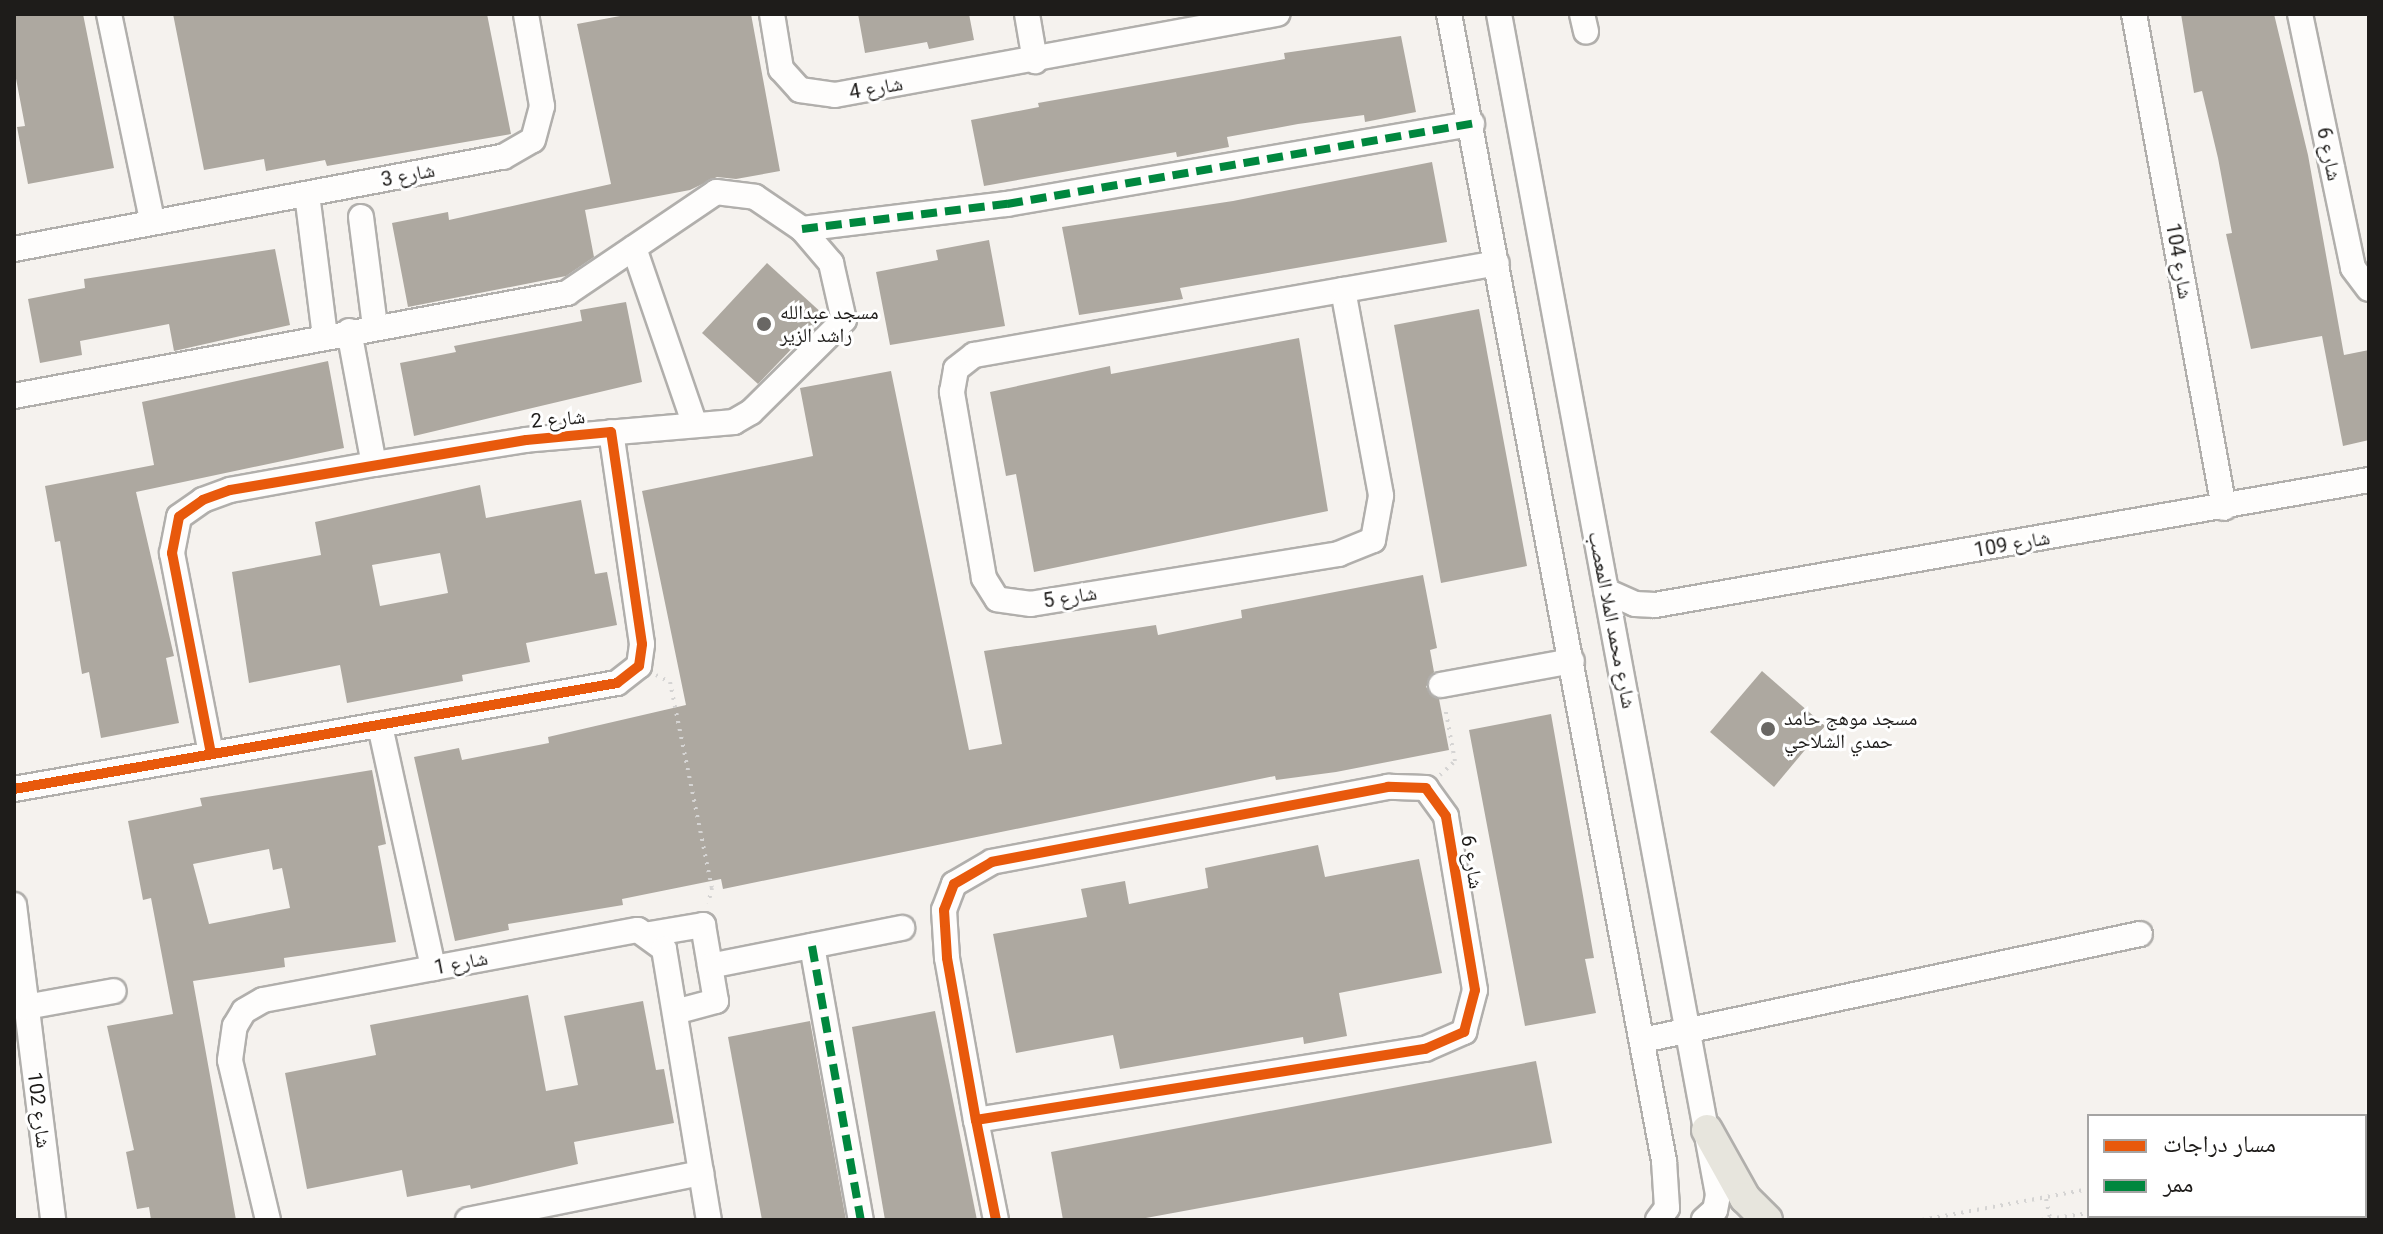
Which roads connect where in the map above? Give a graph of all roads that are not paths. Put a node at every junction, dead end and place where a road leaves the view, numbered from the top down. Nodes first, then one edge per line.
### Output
1 (109, 14) edge
2 (526, 14) edge
3 (772, 14) edge
4 (1027, 14) edge
5 (1278, 14) edge
6 (1449, 14) edge
7 (1499, 14) edge
8 (2134, 14) edge
9 (2300, 14) edge
10 (1035, 61) junction
11 (1472, 124) junction
12 (307, 194) junction
13 (361, 217) dead end
14 (152, 219) junction
15 (802, 229) junction
16 (634, 248) junction
17 (14, 249) edge
18 (1497, 263) junction
19 (2369, 289) edge
20 (1343, 290) junction
21 (375, 326) junction
22 (337, 333) junction
23 (14, 396) edge
24 (694, 422) junction
25 (611, 432) junction
26 (374, 464) junction
27 (2369, 480) edge
28 (2224, 508) junction
29 (1606, 591) junction
30 (1655, 605) junction
31 (1616, 643) junction
32 (1572, 661) junction
33 (1441, 685) road end
34 (380, 726) junction
35 (211, 753) junction
36 (14, 789) edge
37 (14, 905) edge
38 (902, 928) dead end
39 (650, 934) junction
40 (2140, 934) dead end
41 (812, 946) junction
42 (710, 966) junction
43 (433, 968) junction
44 (114, 991) dead end
45 (26, 1007) junction
46 (675, 1012) junction
47 (1690, 1032) junction
48 (1643, 1040) junction
49 (976, 1120) junction
50 (1707, 1130) junction
51 (701, 1173) junction
52 (53, 1220) edge
53 (268, 1220) edge
54 (468, 1220) edge
55 (709, 1220) edge
56 (861, 1220) edge
57 (996, 1220) edge
58 (1658, 1220) edge
59 (1704, 1220) edge
60 (1767, 1220) edge

1 - 14 street
2 - 12 street, شارع 3
3 - 10 street, شارع 4
4 - 10 street
5 - 10 street, شارع 4
6 - 11 street
7 - 29 street, شارع محمد الملا المعصب
8 - 28 street, شارع 104
9 - 19 street, شارع 6
11 - 15 street
11 - 18 street
12 - 14 street, شارع 3
12 - 22 street
13 - 21 street
14 - 17 street, شارع 3
15 - 16 street
15 - 24 street
16 - 21 street
16 - 24 street
18 - 20 street, شارع 5
18 - 32 street
20 - 20 street, شارع 5
21 - 22 street
22 - 23 street
22 - 26 street
24 - 25 street
25 - 26 street, شارع 2
25 - 34 street, شارع 2
26 - 35 street, شارع 2
27 - 28 street, شارع 109
28 - 30 street, شارع 109
29 - 30 street, شارع 109
29 - 31 street, شارع محمد الملا المعصب
30 - 31 street
31 - 47 street, شارع محمد الملا المعصب
32 - 33 street
32 - 48 street
34 - 35 street
34 - 43 street
35 - 36 street
37 - 45 street, شارع 102
38 - 41 street
39 - 42 street, شارع 1
39 - 43 street, شارع 1
39 - 46 street
40 - 47 street
41 - 42 street
41 - 56 street
42 - 46 street
43 - 53 street, شارع 1
44 - 45 street
45 - 52 street, شارع 102
46 - 51 street
47 - 48 street
47 - 50 street, شارع محمد الملا المعصب
48 - 58 street
49 - 49 street, شارع 6
49 - 57 street
50 - 59 street, شارع محمد الملا المعصب
50 - 60 main road
51 - 54 street
51 - 55 street

